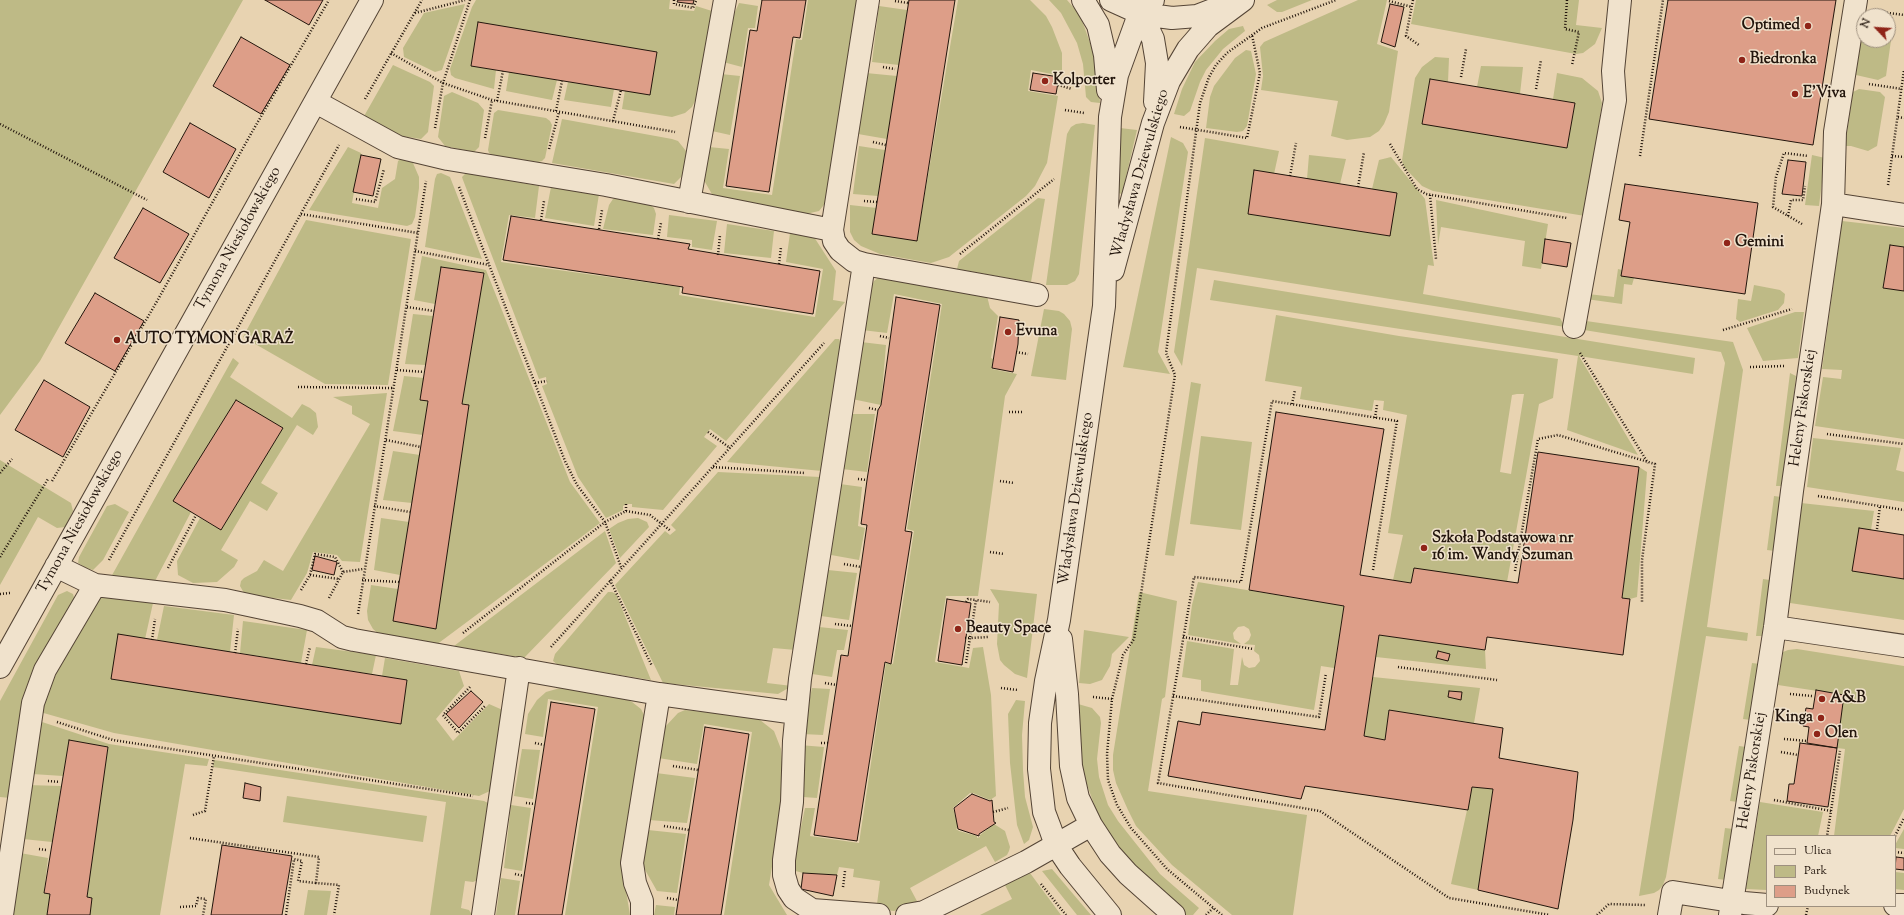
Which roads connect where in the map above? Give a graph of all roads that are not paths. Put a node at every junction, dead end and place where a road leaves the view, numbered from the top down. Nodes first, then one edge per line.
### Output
1 (372, 0) edge
2 (726, 0) edge
3 (868, 0) edge
4 (1083, 0) edge
5 (1111, 0) edge
6 (1238, 0) edge
7 (1243, 0) edge
8 (1620, 0) edge
9 (1856, 0) edge
10 (1143, 5) edge
11 (316, 102) junction
12 (1110, 117) junction
13 (1154, 123) junction
14 (1833, 197) junction
15 (689, 202) junction
16 (1894, 213) edge
17 (832, 230) junction
18 (864, 264) junction
19 (1038, 295) dead end
20 (1104, 306) junction
21 (1575, 337) road end
22 (56, 566) junction
23 (95, 585) junction
24 (1059, 620) junction
25 (1776, 627) junction
26 (1904, 646) edge
27 (0, 667) edge
28 (522, 671) junction
29 (659, 694) junction
30 (796, 713) junction
31 (1091, 826) junction
32 (1056, 845) junction
33 (1766, 905) edge
34 (1731, 908) edge
35 (1670, 910) edge
36 (812, 912) edge
37 (2, 915) edge
38 (483, 915) edge
39 (642, 915) edge
40 (879, 915) edge
41 (907, 915) edge
42 (1110, 915) edge
43 (1174, 915) edge

1 - 11 street, Tymona Niesiołowskiego
2 - 15 street
3 - 17 street
4 - 12 street
5 - 10 street
6 - 10 street
7 - 13 street, Władysława Dziewulskiego
8 - 21 street
9 - 14 street, Heleny Piskorskiej
10 - 12 street, Władysława Dziewulskiego
10 - 13 street
11 - 15 street
11 - 22 street, Tymona Niesiołowskiego
12 - 20 street, Władysława Dziewulskiego
13 - 20 street, Władysława Dziewulskiego
14 - 16 street
14 - 25 street, Heleny Piskorskiej
15 - 17 street
17 - 18 street
18 - 19 street
18 - 30 street
20 - 24 street, Władysława Dziewulskiego
22 - 23 street
22 - 27 street, Tymona Niesiołowskiego
23 - 28 street
23 - 37 street
24 - 31 street, Władysława Dziewulskiego
24 - 32 street, Władysława Dziewulskiego
25 - 26 street
25 - 34 street, Heleny Piskorskiej
28 - 29 street
28 - 38 street
29 - 30 street
29 - 39 street
30 - 36 street
31 - 32 street
31 - 43 street, Władysława Dziewulskiego
32 - 41 street
32 - 42 street, Władysława Dziewulskiego
33 - 34 street
34 - 35 street
36 - 40 street

